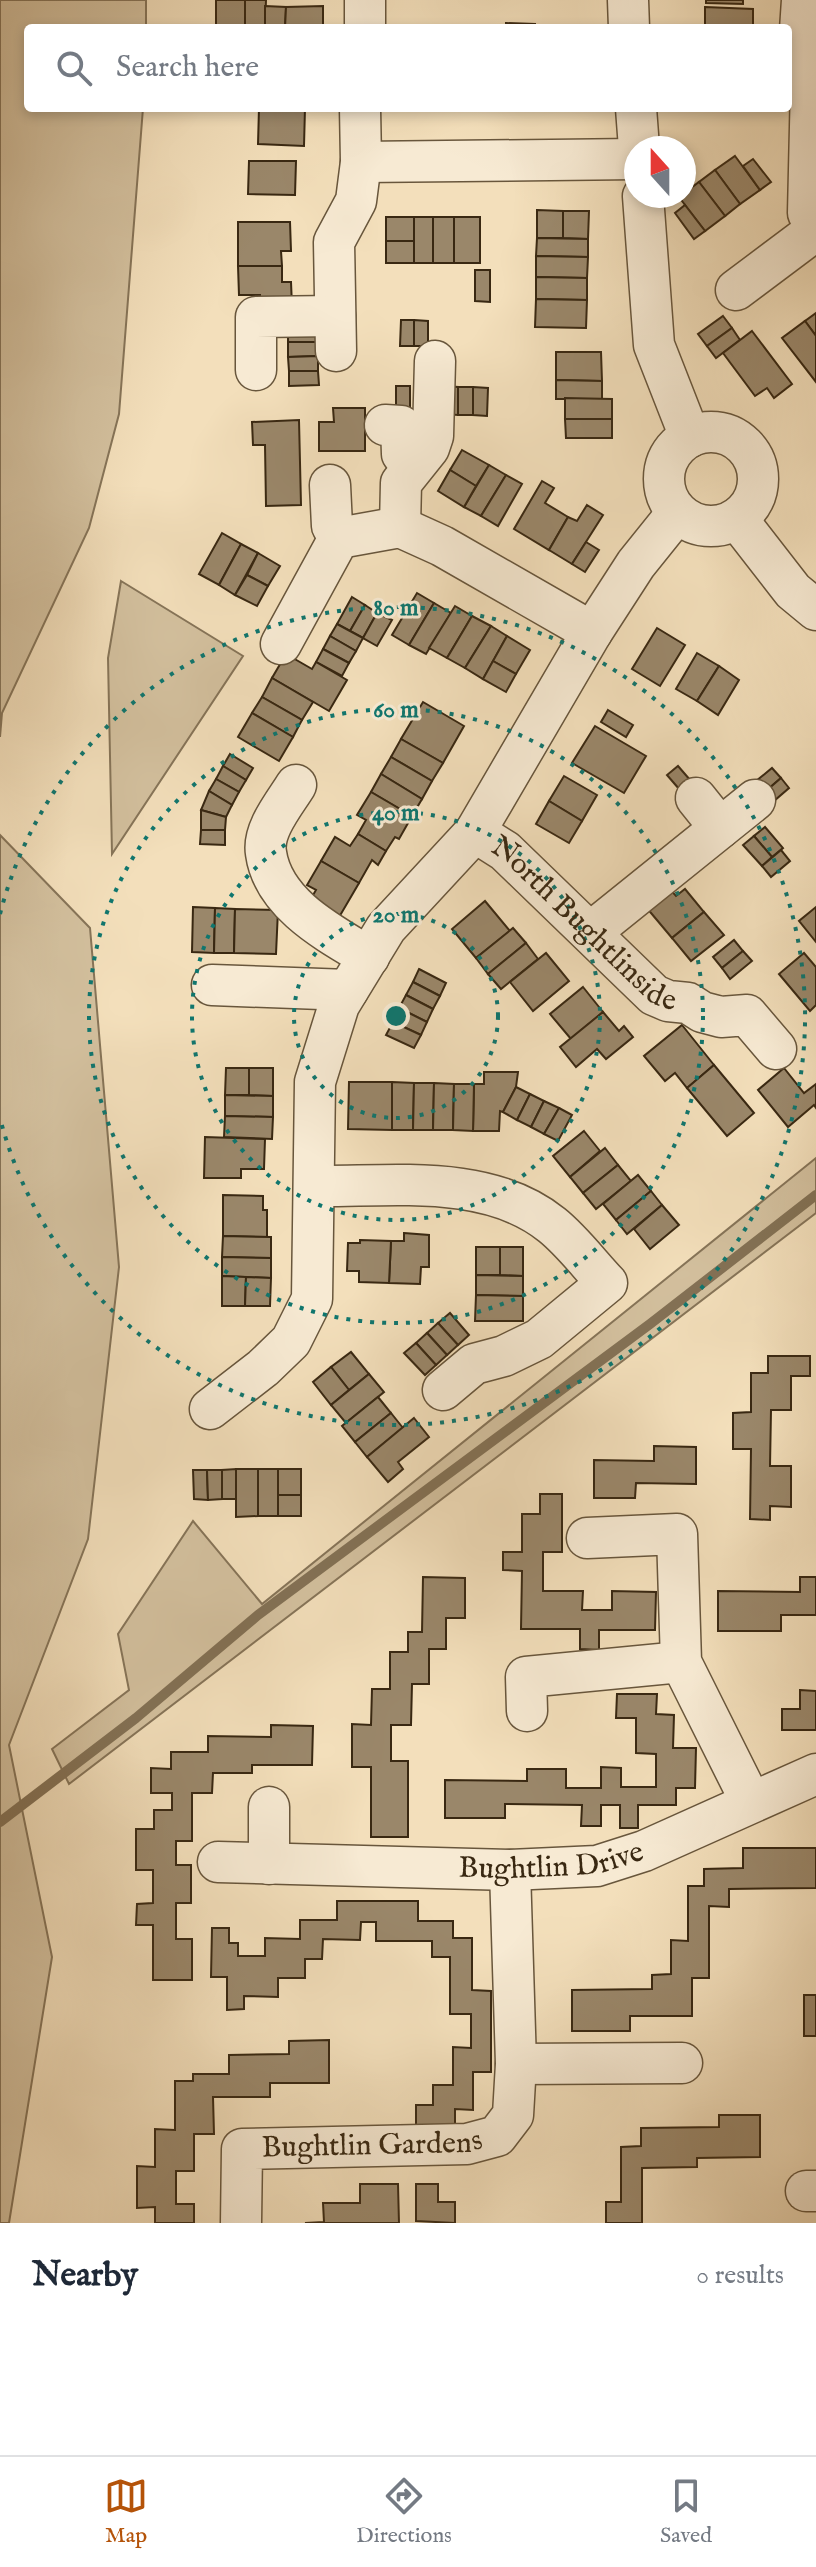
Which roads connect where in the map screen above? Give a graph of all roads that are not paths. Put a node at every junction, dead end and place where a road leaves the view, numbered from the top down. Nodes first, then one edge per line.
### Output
1 (365, 0) edge
2 (628, 0) edge
3 (802, 0) edge
4 (365, 24) edge
5 (629, 24) edge
6 (814, 86) edge
7 (360, 112) edge
8 (636, 112) edge
9 (638, 136) edge
10 (624, 159) edge
11 (361, 162) junction
12 (644, 208) edge
13 (816, 230) edge
14 (736, 290) dead end
15 (435, 361) dead end
16 (256, 370) dead end
17 (385, 425) dead end
18 (690, 437) junction
19 (412, 468) junction
20 (330, 485) dead end
21 (677, 513) junction
22 (737, 519) junction
23 (400, 527) junction
24 (339, 538) junction
25 (816, 610) edge
26 (592, 632) junction
27 (281, 644) dead end
28 (296, 785) dead end
29 (755, 800) dead end
30 (475, 832) junction
31 (591, 932) junction
32 (369, 957) junction
33 (212, 985) dead end
34 (348, 990) junction
35 (776, 1049) dead end
36 (315, 1186) junction
37 (443, 1390) dead end
38 (210, 1409) dead end
39 (587, 1538) dead end
40 (681, 1662) junction
41 (527, 1711) dead end
42 (816, 1774) edge
43 (751, 1802) junction
44 (269, 1807) dead end
45 (218, 1862) dead end
46 (269, 1864) junction
47 (510, 1870) junction
48 (682, 2063) dead end
49 (516, 2064) junction
50 (241, 2223) edge

1 - 4 street
2 - 5 street
3 - 6 street
6 - 13 street
7 - 11 street
8 - 9 street
10 - 11 street
11 - 16 street
12 - 18 street
13 - 14 street
15 - 19 street
17 - 19 street
18 - 21 street
18 - 22 street
19 - 23 street
20 - 24 street
21 - 22 street
21 - 26 street, North Bughtlinside
22 - 25 street
23 - 24 street
23 - 26 street
24 - 27 street
26 - 30 street, North Bughtlinside
28 - 32 street
29 - 31 street
30 - 31 street, North Bughtlinside
30 - 32 street, North Bughtlinside
31 - 35 street, North Bughtlinside
32 - 34 street, North Bughtlinside
33 - 34 street
34 - 36 street, North Bughtlinside
36 - 37 street
36 - 38 street, North Bughtlinside
39 - 40 street
40 - 41 street
40 - 43 street
42 - 43 street, Bughtlin Drive
43 - 47 street, Bughtlin Drive
44 - 46 street
45 - 46 street, Bughtlin Drive
46 - 47 street, Bughtlin Drive
47 - 49 street, Bughtlin Gardens
48 - 49 street
49 - 50 street, Bughtlin Gardens

